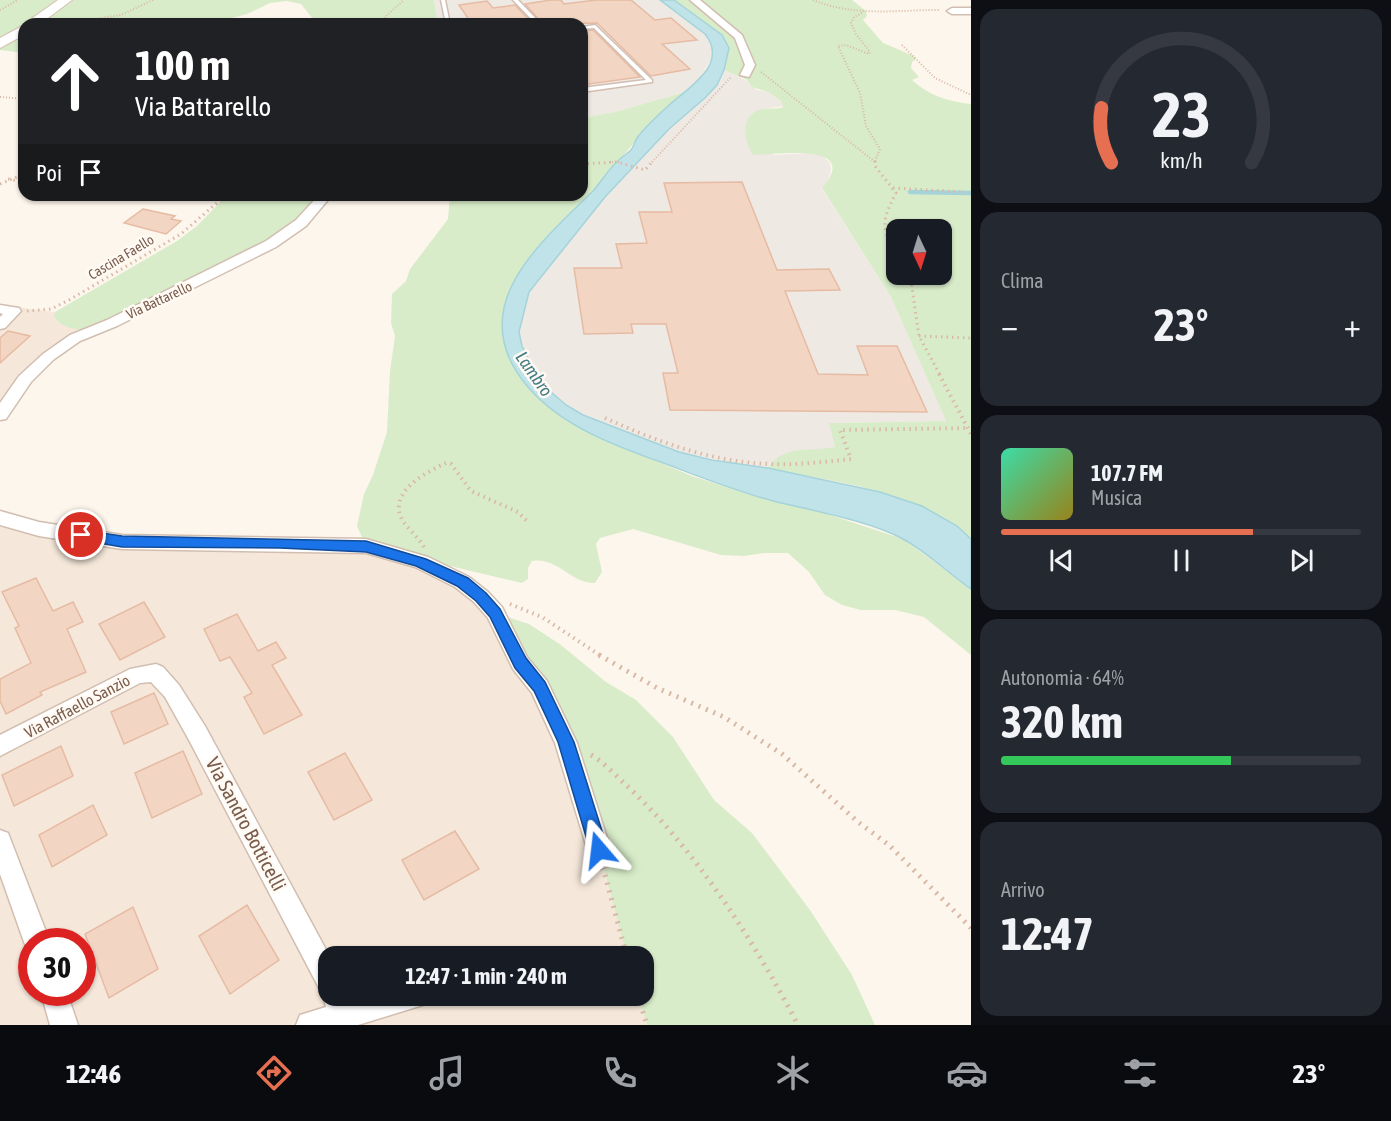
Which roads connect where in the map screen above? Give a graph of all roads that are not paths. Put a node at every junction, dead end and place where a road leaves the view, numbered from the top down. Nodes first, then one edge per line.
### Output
1 (66, 0) edge
2 (442, 0) edge
3 (515, 0) edge
4 (694, 0) edge
5 (952, 10) road end
6 (971, 10) edge
7 (40, 18) edge
8 (446, 18) edge
9 (533, 18) edge
10 (588, 27) edge
11 (18, 33) edge
12 (5, 41) edge
13 (748, 69) road end
14 (588, 89) edge
15 (321, 201) edge
16 (7, 310) edge
17 (0, 325) edge
18 (0, 415) edge
19 (0, 518) edge
20 (156, 673) joint
21 (0, 746) edge
22 (0, 841) edge
23 (600, 857) road end
24 (32, 928) edge
25 (318, 960) edge
26 (58, 1006) edge
27 (368, 1006) edge
28 (340, 1012) edge
29 (64, 1025) edge
30 (310, 1025) edge

1 - 7 street
2 - 8 lane
3 - 9 lane
4 - 13 street
5 - 6 street
10 - 14 lane
11 - 12 street
15 - 18 street, Via Battarello
16 - 17 street
19 - 23 street
20 - 21 street, Via Raffaello Sanzio
20 - 25 street, Via Sandro Botticelli
22 - 24 street
26 - 29 street
27 - 28 street
28 - 30 street

